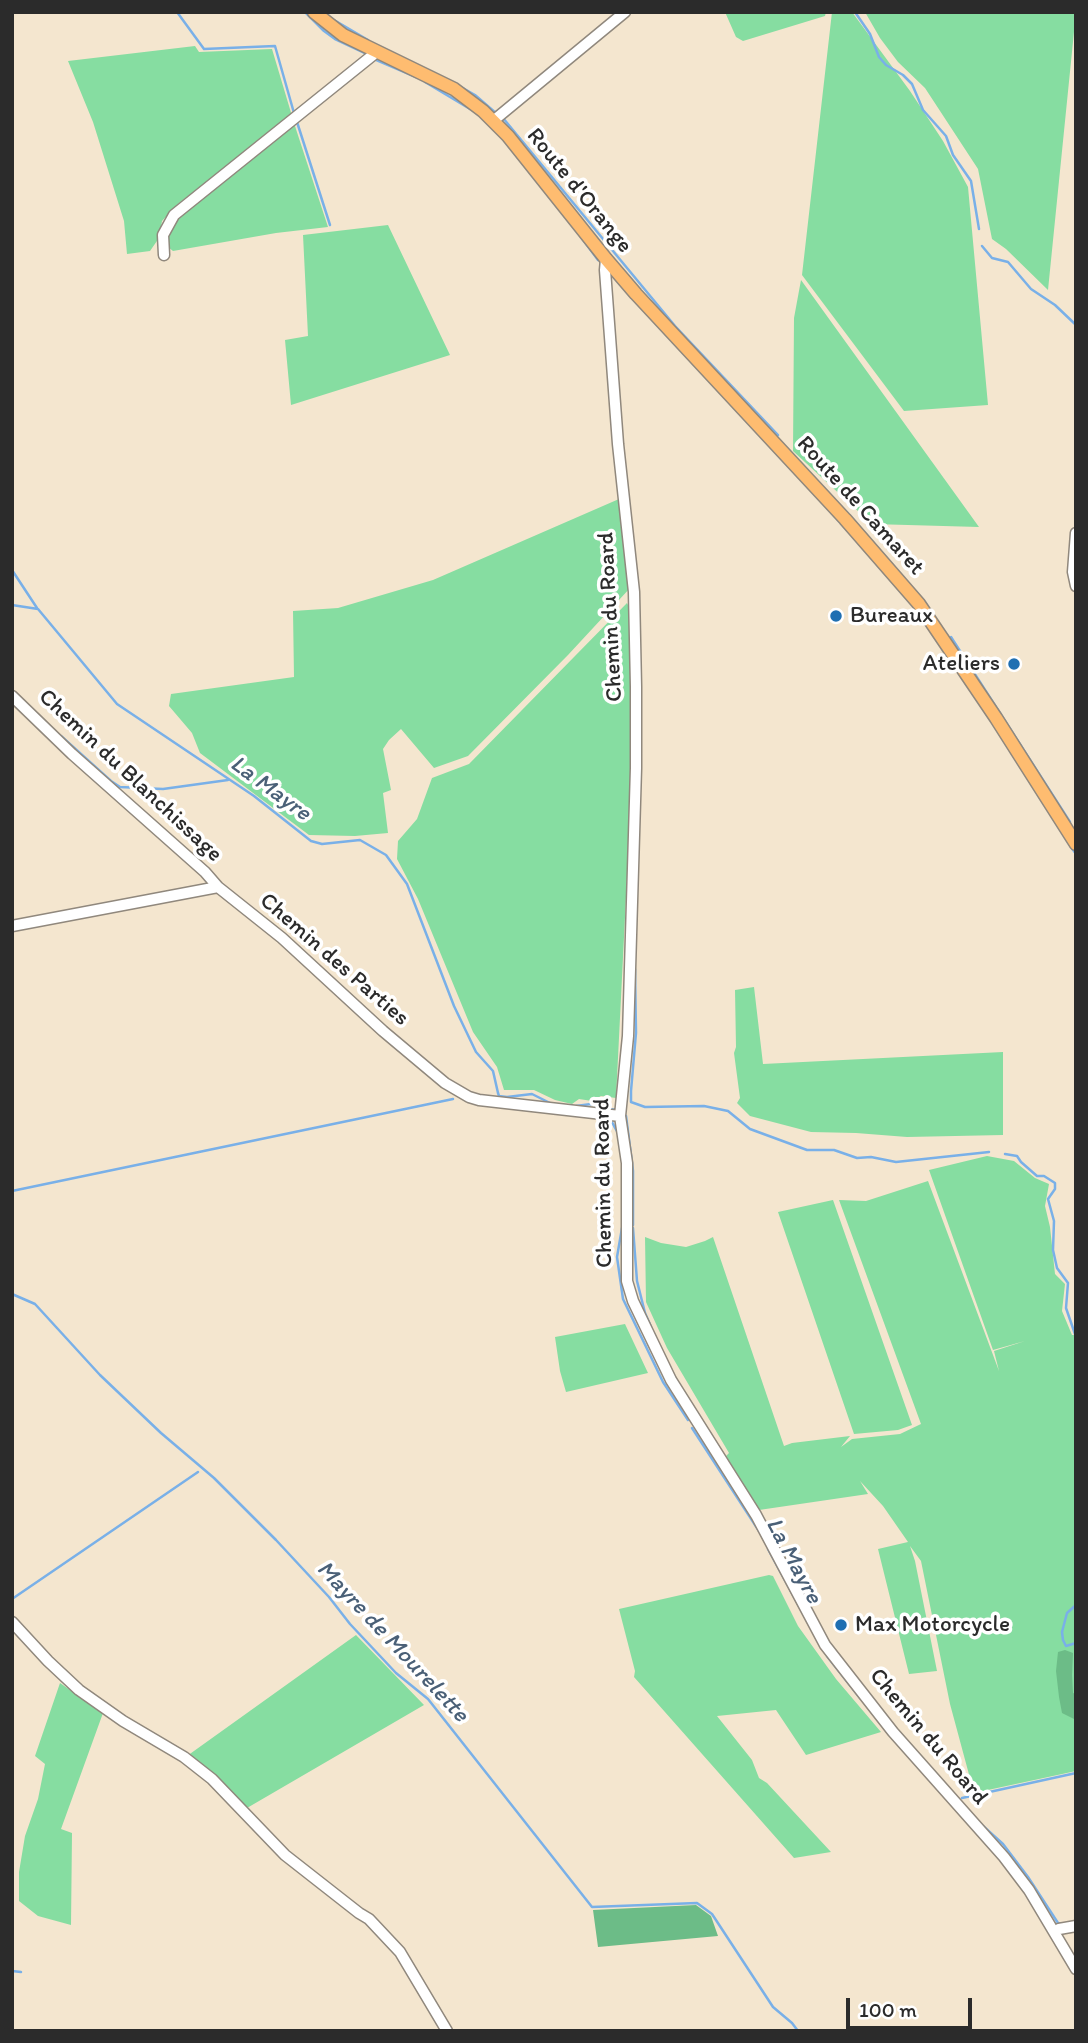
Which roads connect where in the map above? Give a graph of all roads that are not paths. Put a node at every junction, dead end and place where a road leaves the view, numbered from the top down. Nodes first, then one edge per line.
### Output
1 (314, 12) edge
2 (625, 12) edge
3 (374, 51) junction
4 (494, 121) junction
5 (164, 255) dead end
6 (606, 259) junction
7 (774, 442) joint
8 (1076, 533) edge
9 (1076, 586) edge
10 (12, 696) edge
11 (1074, 835) edge
12 (218, 887) junction
13 (12, 926) edge
14 (620, 1116) junction
15 (12, 1622) edge
16 (1076, 1926) edge
17 (1055, 1932) junction
18 (1076, 1969) edge
19 (447, 2031) edge

1 - 3 main road, Route d'Orange
2 - 4 street
3 - 4 main road, Route d'Orange
3 - 5 street
4 - 6 main road, Route d'Orange
6 - 7 main road, Route d'Orange
6 - 14 street, Chemin du Roard
7 - 11 main road, Route de Camaret
8 - 9 street
10 - 12 street, Chemin du Blanchissage
12 - 13 street
12 - 14 street, Chemin des Parties
14 - 17 street, Chemin du Roard
15 - 19 street
16 - 17 street
17 - 18 street, Chemin du Roard

